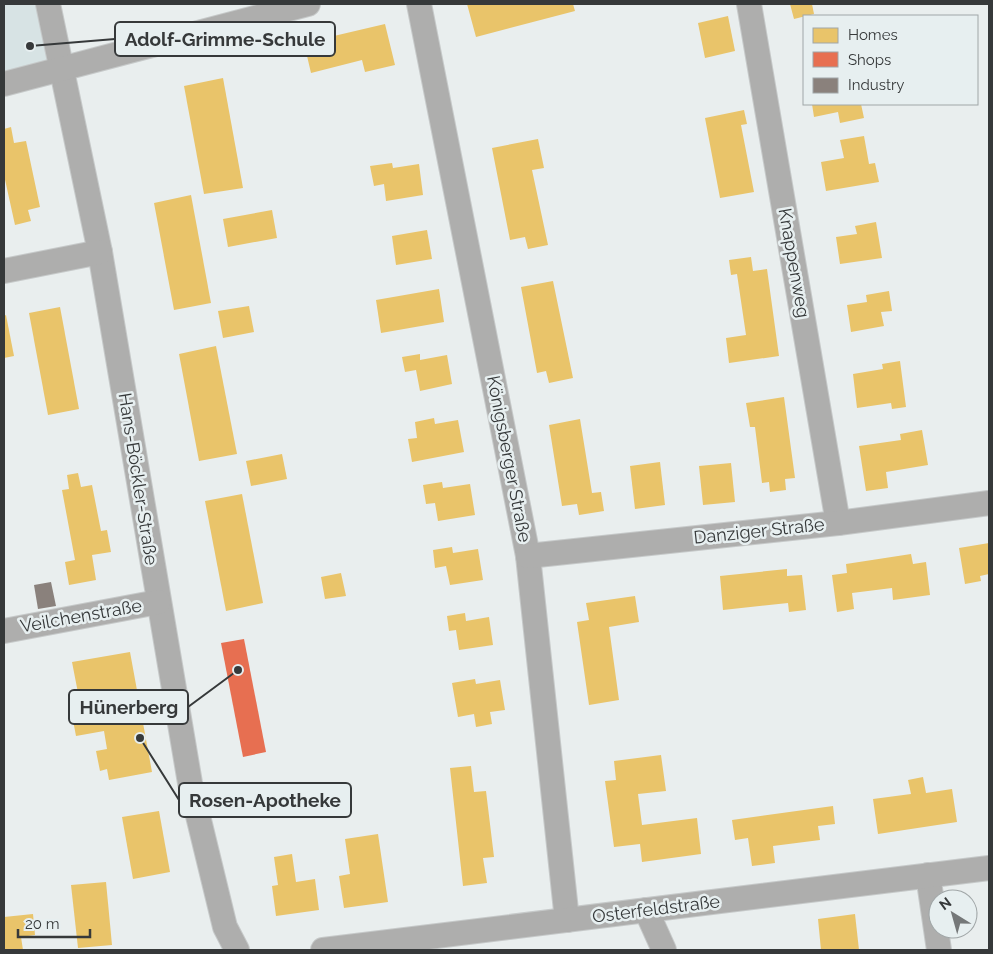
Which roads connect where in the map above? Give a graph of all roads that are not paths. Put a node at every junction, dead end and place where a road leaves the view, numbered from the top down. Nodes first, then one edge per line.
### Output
1 (48, 4) edge
2 (308, 4) edge
3 (419, 4) edge
4 (749, 4) edge
5 (62, 68) junction
6 (4, 84) edge
7 (100, 252) junction
8 (4, 271) edge
9 (989, 503) edge
10 (838, 523) junction
11 (528, 556) junction
12 (158, 602) junction
13 (4, 630) edge
14 (989, 868) edge
15 (928, 876) junction
16 (646, 910) junction
17 (567, 920) junction
18 (237, 950) edge
19 (323, 950) edge
20 (664, 950) edge
21 (939, 950) edge

1 - 5 street, Hans-Böckler-Straße
2 - 5 street
3 - 11 street, Königsberger Straße
4 - 10 street, Knappenweg
5 - 6 street
5 - 7 street, Hans-Böckler-Straße
7 - 8 street
7 - 12 street, Hans-Böckler-Straße
9 - 10 street, Danziger Straße
10 - 11 street, Danziger Straße
11 - 17 street, Königsberger Straße
12 - 13 street, Veilchenstraße
12 - 18 street, Hans-Böckler-Straße
14 - 15 street, Osterfeldstraße
15 - 16 street, Osterfeldstraße
15 - 21 street
16 - 17 street, Osterfeldstraße
16 - 20 street
17 - 19 street, Osterfeldstraße

